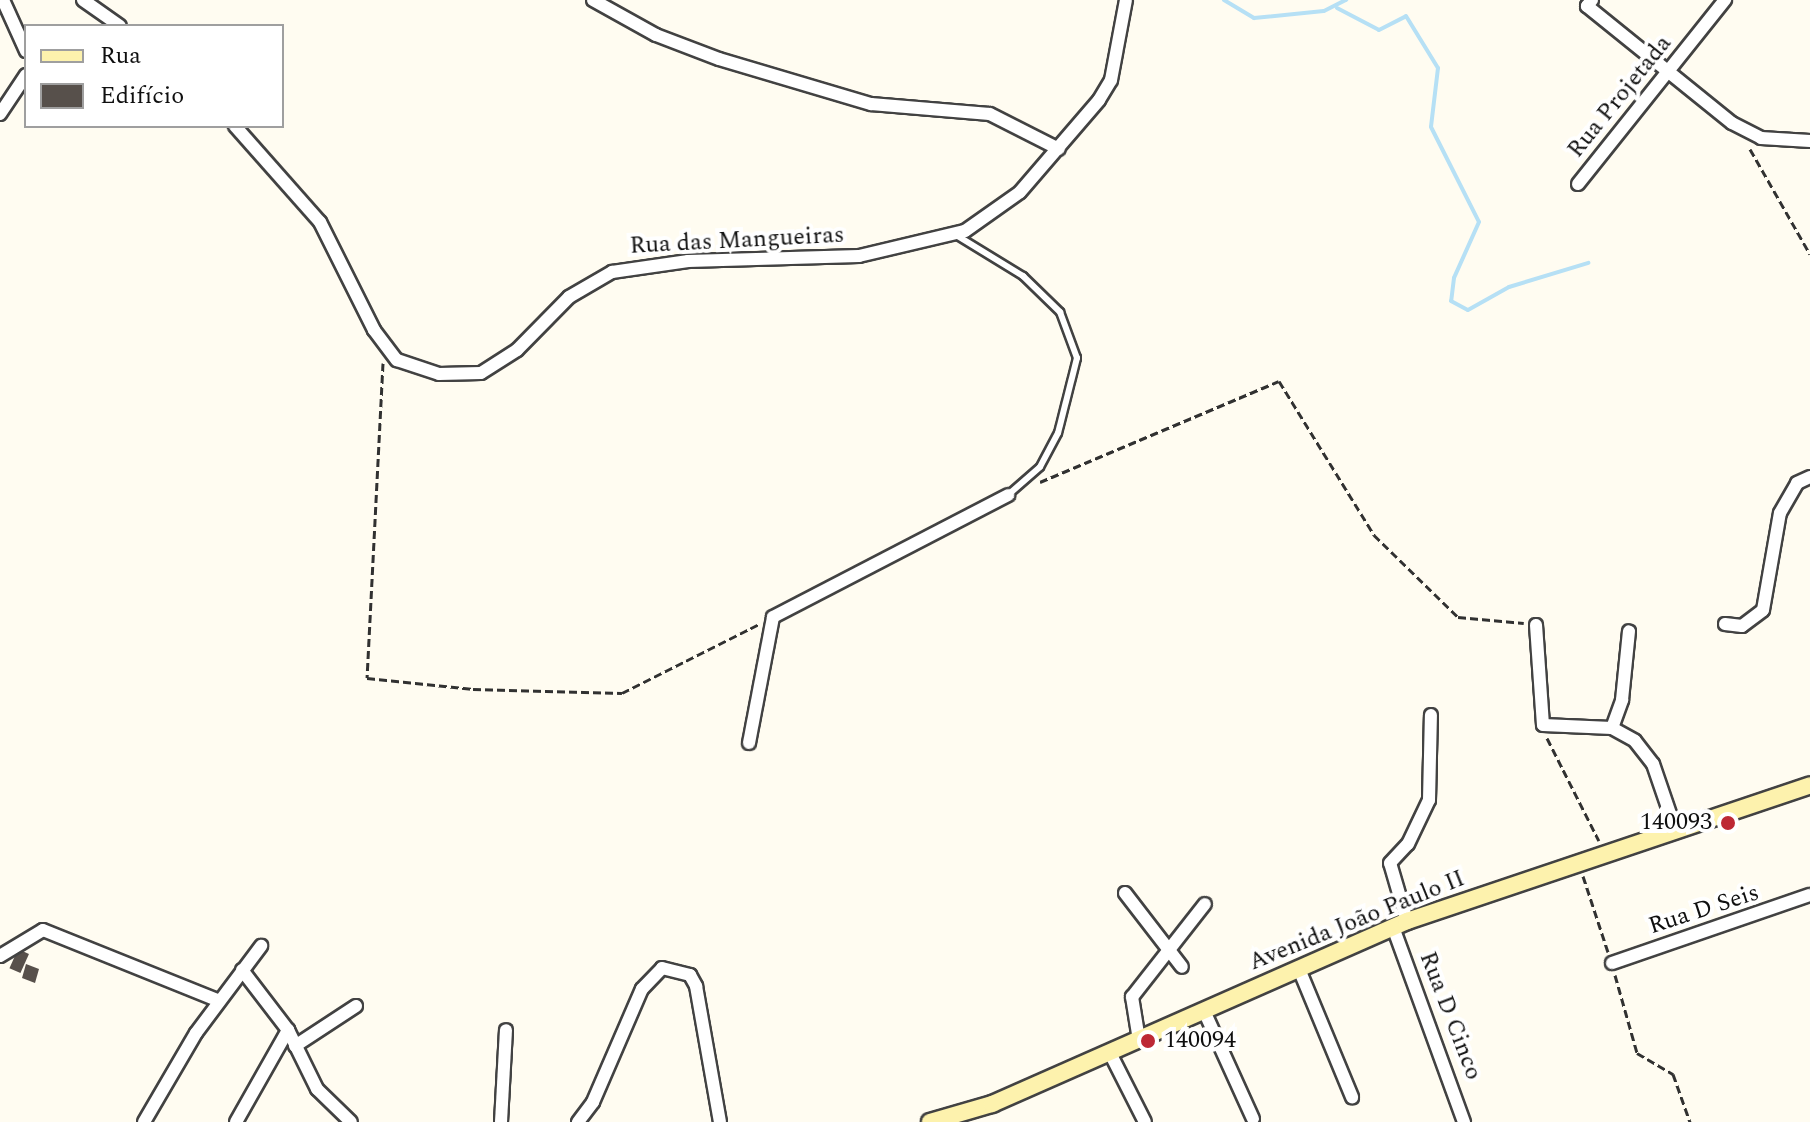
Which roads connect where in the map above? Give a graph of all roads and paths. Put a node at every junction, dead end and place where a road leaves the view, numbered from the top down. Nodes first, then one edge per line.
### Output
1 (3, 0) edge
2 (83, 0) edge
3 (593, 0) edge
4 (1126, 0) edge
5 (1725, 0) edge
6 (1586, 2) edge
7 (117, 24) edge
8 (24, 47) edge
9 (1670, 72) junction
10 (24, 78) edge
11 (0, 114) edge
12 (1732, 123) junction
13 (237, 128) edge
14 (1810, 141) edge
15 (1059, 149) junction
16 (1578, 184) dead end
17 (956, 235) junction
18 (1810, 254) edge
19 (384, 347) junction
20 (1810, 477) edge
21 (1036, 483) dead end
22 (1008, 495) joint
23 (773, 617) junction
24 (1725, 624) dead end
25 (1536, 625) joint
26 (1629, 631) dead end
27 (1431, 715) dead end
28 (1543, 725) junction
29 (1612, 728) junction
30 (749, 743) dead end
31 (1810, 785) edge
32 (1676, 831) junction
33 (1607, 855) junction
34 (1579, 863) junction
35 (1125, 893) dead end
36 (1810, 895) edge
37 (1205, 904) dead end
38 (1400, 924) junction
39 (261, 946) dead end
40 (1169, 951) junction
41 (0, 956) edge
42 (1612, 963) junction
43 (1182, 967) dead end
44 (1299, 969) junction
45 (242, 970) junction
46 (217, 1000) junction
47 (356, 1006) dead end
48 (1205, 1013) junction
49 (288, 1030) junction
50 (506, 1030) dead end
51 (1139, 1040) junction
52 (295, 1046) junction
53 (1110, 1053) junction
54 (1352, 1097) dead end
55 (1253, 1119) dead end
56 (144, 1122) edge
57 (236, 1122) edge
58 (351, 1122) edge
59 (501, 1122) edge
60 (578, 1122) edge
61 (720, 1122) edge
62 (930, 1122) edge
63 (1145, 1122) edge
64 (1464, 1122) edge
65 (1690, 1122) edge

1 - 8 street
2 - 7 street
3 - 15 street
4 - 15 street, Rua das Mangueiras
5 - 9 street, Rua Projetada
6 - 9 street
9 - 12 street
9 - 16 street, Rua Projetada
10 - 11 street
12 - 14 street
12 - 18 path
13 - 19 street
15 - 17 street, Rua das Mangueiras
17 - 19 street, Rua das Mangueiras
17 - 22 lane
19 - 23 path
20 - 24 street
21 - 25 path
22 - 23 street
23 - 30 street
25 - 28 street
26 - 29 street
27 - 38 street, Rua D Cinco
28 - 29 street
28 - 33 path
29 - 32 street
31 - 32 main road, Avenida João Paulo II
32 - 33 main road, Avenida João Paulo II
33 - 34 main road, Avenida João Paulo II
34 - 38 main road, Avenida João Paulo II
34 - 42 path
35 - 40 street
36 - 42 street, Rua D Seis
37 - 40 street
38 - 44 main road, Avenida João Paulo II
38 - 64 street, Rua D Cinco
39 - 45 street
40 - 43 street
40 - 51 street
41 - 46 street
42 - 65 path
44 - 48 main road, Avenida João Paulo II
44 - 54 street
45 - 46 street
45 - 49 street
46 - 56 street
47 - 52 street
48 - 51 main road, Avenida João Paulo II
48 - 55 street
49 - 52 street
49 - 57 street
50 - 59 street
51 - 53 main road, Avenida João Paulo II
52 - 58 street
53 - 62 main road, Avenida João Paulo II
53 - 63 street
60 - 61 street

